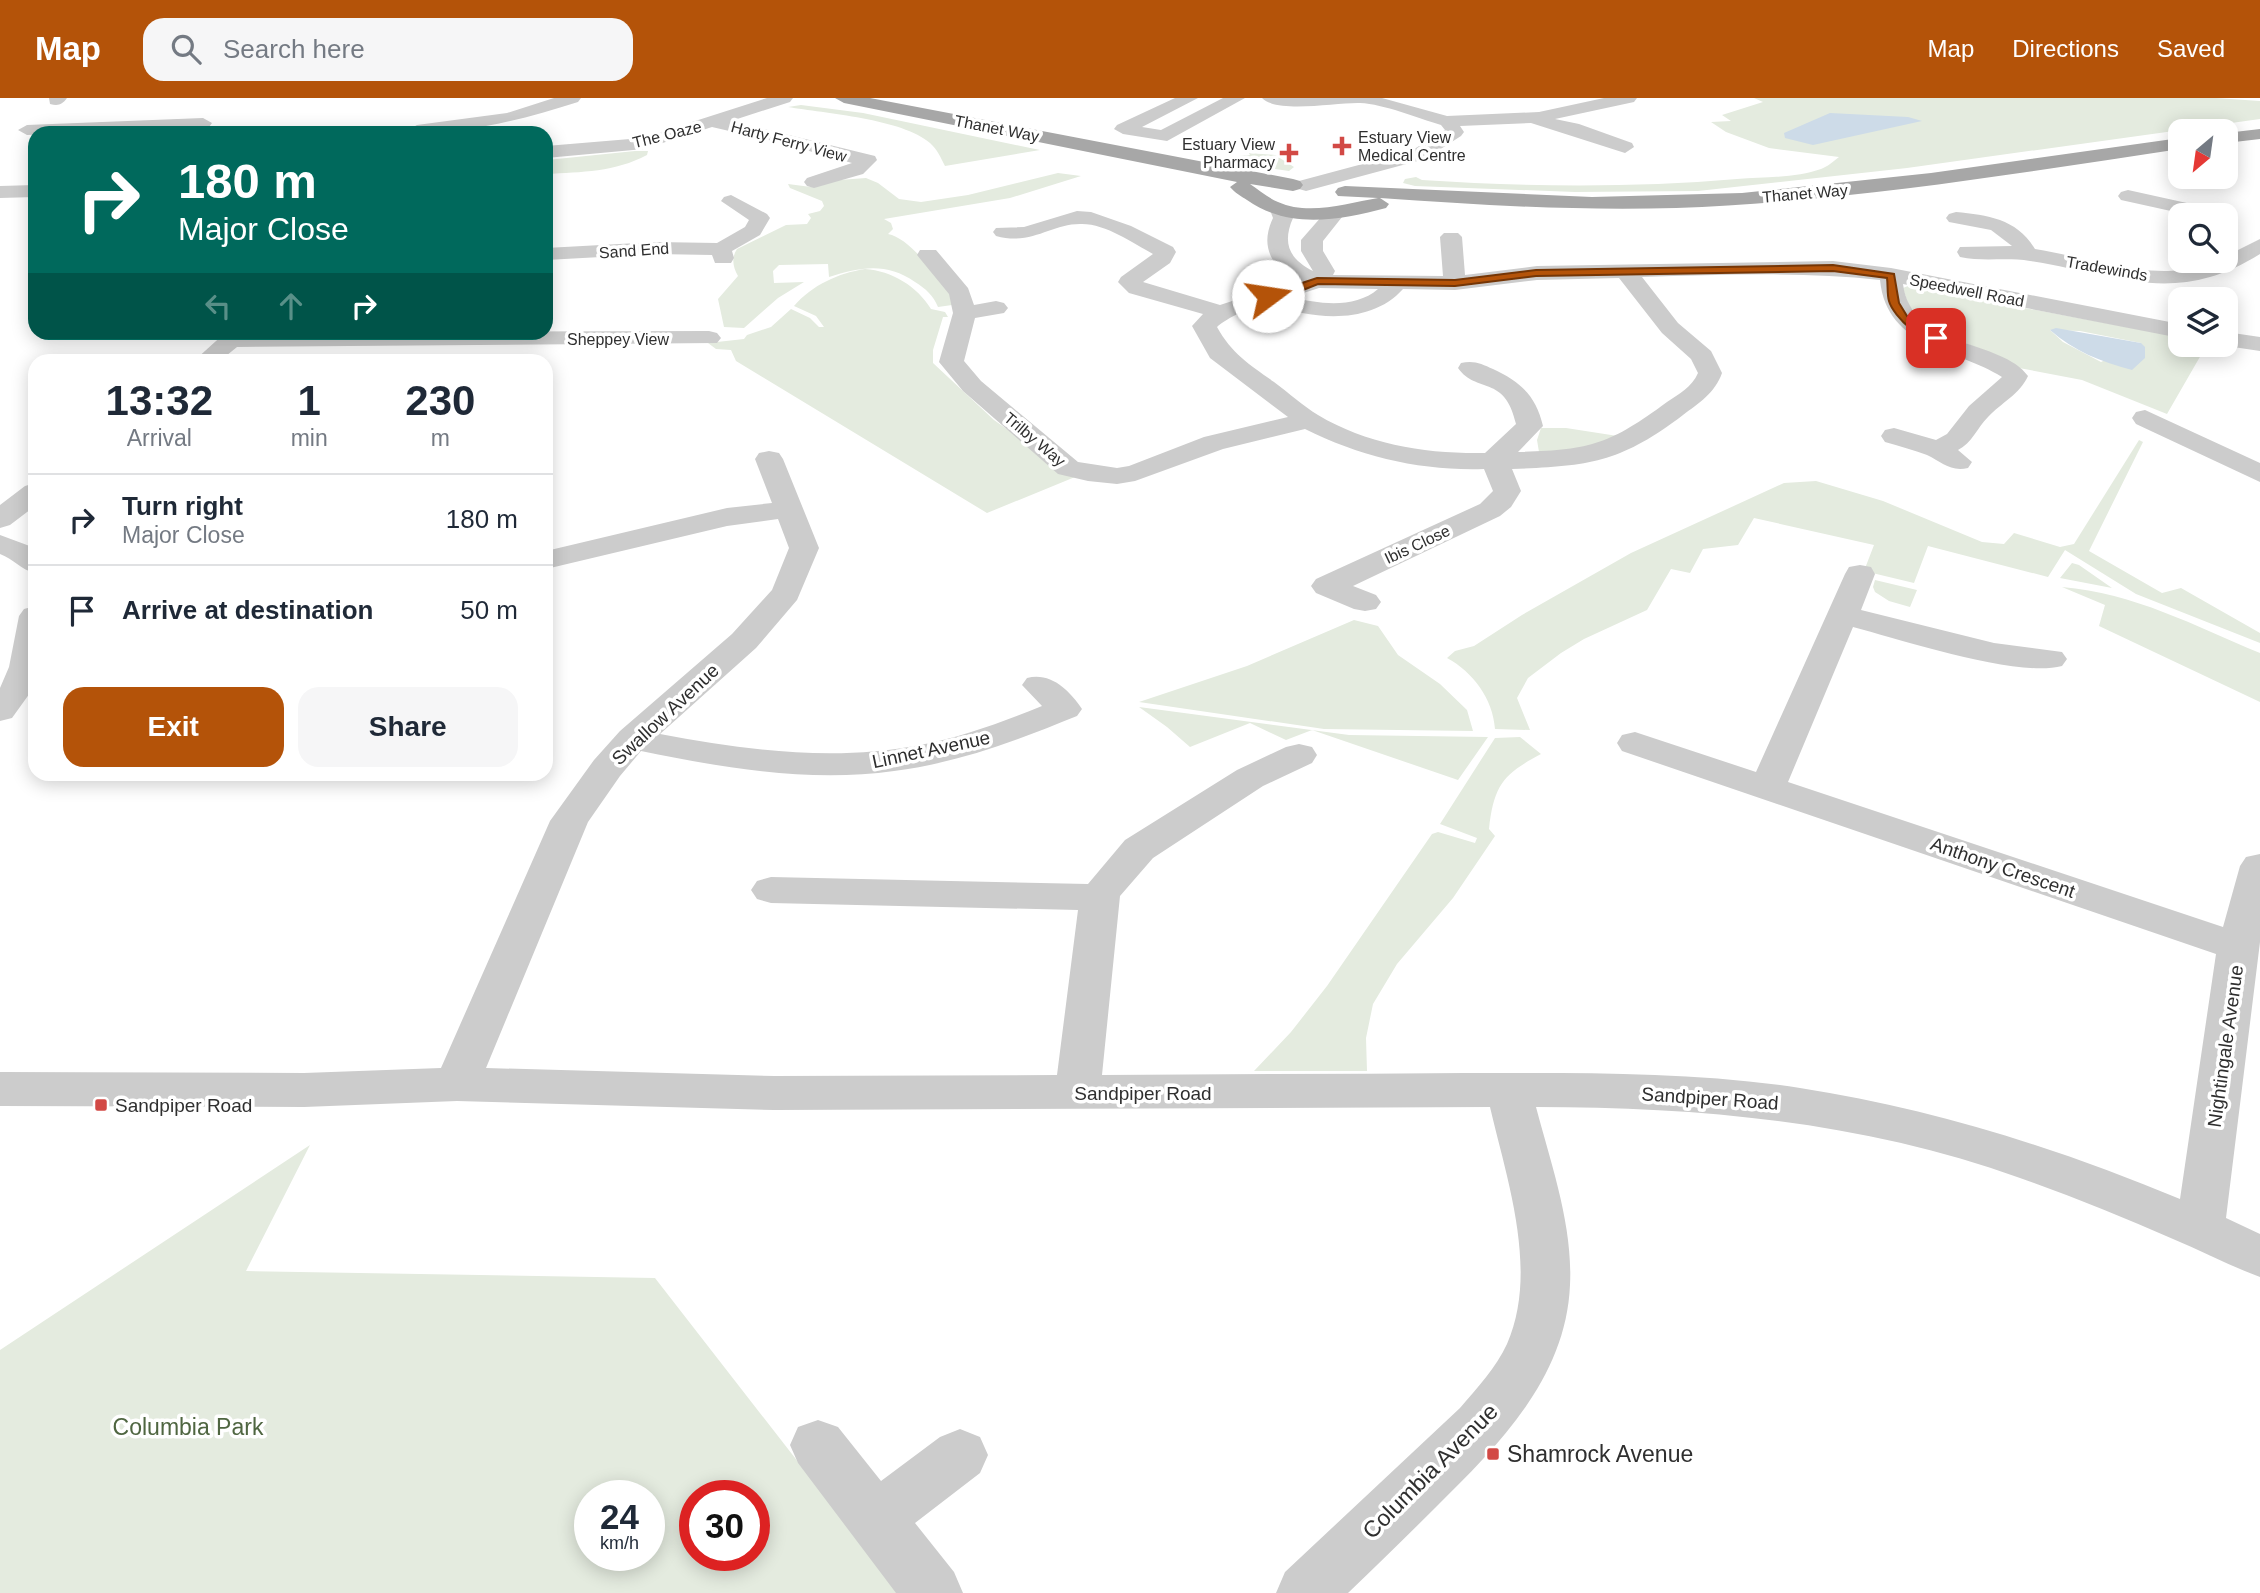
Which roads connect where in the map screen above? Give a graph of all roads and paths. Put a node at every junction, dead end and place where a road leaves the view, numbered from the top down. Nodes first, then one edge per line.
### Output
1 (572, 98) edge
2 (784, 98) edge
3 (844, 98) edge
4 (1189, 98) edge
5 (1236, 98) edge
6 (1271, 98) edge
7 (1362, 98) edge
8 (1628, 98) edge
9 (217, 106) dead end
10 (1400, 110) junction
11 (503, 111) junction
12 (696, 117) junction
13 (1523, 118) junction
14 (1447, 121) junction
15 (202, 126) edge
16 (461, 126) edge
17 (522, 126) edge
18 (1417, 132) dead end
19 (2260, 134) edge
20 (2238, 137) edge
21 (2168, 146) edge
22 (1625, 147) dead end
23 (553, 151) edge
24 (661, 155) dead end
25 (888, 157) dead end
26 (1151, 159) junction
27 (639, 164) dead end
28 (860, 166) junction
29 (1362, 172) junction
30 (814, 182) dead end
31 (1300, 185) junction
32 (28, 191) edge
33 (0, 192) edge
34 (2128, 196) dead end
35 (732, 200) dead end
36 (1342, 201) junction
37 (2168, 205) edge
38 (1272, 206) junction
39 (1956, 218) dead end
40 (1003, 232) dead end
41 (1451, 237) dead end
42 (2260, 245) edge
43 (1968, 253) dead end
44 (553, 254) edge
45 (2027, 254) junction
46 (928, 255) dead end
47 (1626, 272) junction
48 (1891, 275) junction
49 (2187, 277) junction
50 (1317, 281) junction
51 (1398, 282) junction
52 (1455, 283) junction
53 (2215, 287) dead end
54 (1268, 296) junction
55 (996, 308) dead end
56 (1220, 312) junction
57 (965, 313) junction
58 (2168, 329) edge
59 (709, 338) dead end
60 (553, 339) edge
61 (232, 340) edge
62 (533, 340) edge
63 (2238, 340) edge
64 (2260, 344) edge
65 (214, 354) edge
66 (522, 354) edge
67 (1470, 368) dead end
68 (2146, 418) dead end
69 (1308, 420) junction
70 (2231, 435) dead end
71 (1894, 436) dead end
72 (2199, 444) junction
73 (769, 459) dead end
74 (1494, 459) junction
75 (2260, 474) edge
76 (28, 497) edge
77 (790, 509) junction
78 (0, 519) edge
79 (0, 544) edge
80 (28, 558) edge
81 (553, 558) edge
82 (1860, 574) dead end
83 (1365, 602) dead end
84 (1844, 615) junction
85 (28, 658) edge
86 (2050, 659) dead end
87 (1039, 685) dead end
88 (0, 711) edge
89 (633, 739) junction
90 (1635, 743) dead end
91 (1299, 755) dead end
92 (1768, 787) junction
93 (2260, 866) edge
94 (771, 890) dead end
95 (1100, 897) junction
96 (2238, 947) junction
97 (457, 1084) junction
98 (0, 1089) edge
99 (1509, 1090) junction
100 (1077, 1093) junction
101 (2200, 1228) junction
102 (2260, 1256) edge
103 (818, 1446) dead end
104 (960, 1455) dead end
105 (875, 1519) junction
106 (933, 1593) edge
107 (1306, 1593) edge

1 - 11 street
2 - 12 street, The Oaze
3 - 26 main road, Thanet Way
4 - 5 street
6 - 7 street
7 - 10 street
8 - 13 street
9 - 15 street
10 - 14 street
10 - 18 street
11 - 16 street
11 - 17 street
12 - 23 street, The Oaze
12 - 28 street, Harty Ferry View
13 - 14 street
13 - 22 street
14 - 29 street
19 - 20 main road
21 - 36 main road, Thanet Way
24 - 27 street
25 - 28 street, Harty Ferry View
26 - 31 main road, Thanet Way
26 - 38 main road, Thanet Way
28 - 30 street
29 - 31 street
29 - 36 street
31 - 36 main road, Thanet Way
31 - 38 main road
32 - 33 street
34 - 37 street
35 - 44 street, Sand End
36 - 38 main road, Thanet Way
36 - 50 street
38 - 50 street
39 - 45 street
40 - 56 street
41 - 52 street
42 - 49 street, Tradewinds
43 - 45 street, Tradewinds
45 - 49 street, Tradewinds
46 - 57 street
47 - 48 street, Speedwell Road
47 - 52 street, Speedwell Road
47 - 74 street
48 - 58 street, Speedwell Road
48 - 71 street
49 - 53 street, Tradewinds
50 - 51 street, Speedwell Road
50 - 54 street, Speedwell Road
51 - 52 street, Speedwell Road
51 - 54 street
54 - 56 street, Speedwell Road
55 - 57 street
56 - 69 street
57 - 69 street, Trilby Way
59 - 60 street, Sheppey View
61 - 65 street
62 - 66 street
63 - 64 street
67 - 74 street
68 - 72 street
69 - 74 street
70 - 72 street
72 - 75 street
73 - 77 street, Swallow Avenue
74 - 83 street, Ibis Close
76 - 78 street
77 - 81 street
77 - 89 street, Swallow Avenue
79 - 80 street
82 - 84 street
84 - 86 street
84 - 92 street
85 - 88 street
87 - 89 street, Linnet Avenue
89 - 97 street, Swallow Avenue
90 - 92 street, Anthony Crescent
91 - 95 street
92 - 96 street, Anthony Crescent
93 - 96 street, Nightingale Avenue
94 - 95 street
95 - 100 street
96 - 101 street, Nightingale Avenue
97 - 98 street, Sandpiper Road
97 - 100 street, Sandpiper Road
99 - 100 street, Sandpiper Road
99 - 101 street, Sandpiper Road
99 - 107 street, Columbia Avenue
101 - 102 street, Sandpiper Road
103 - 105 street
104 - 105 street
105 - 106 street

